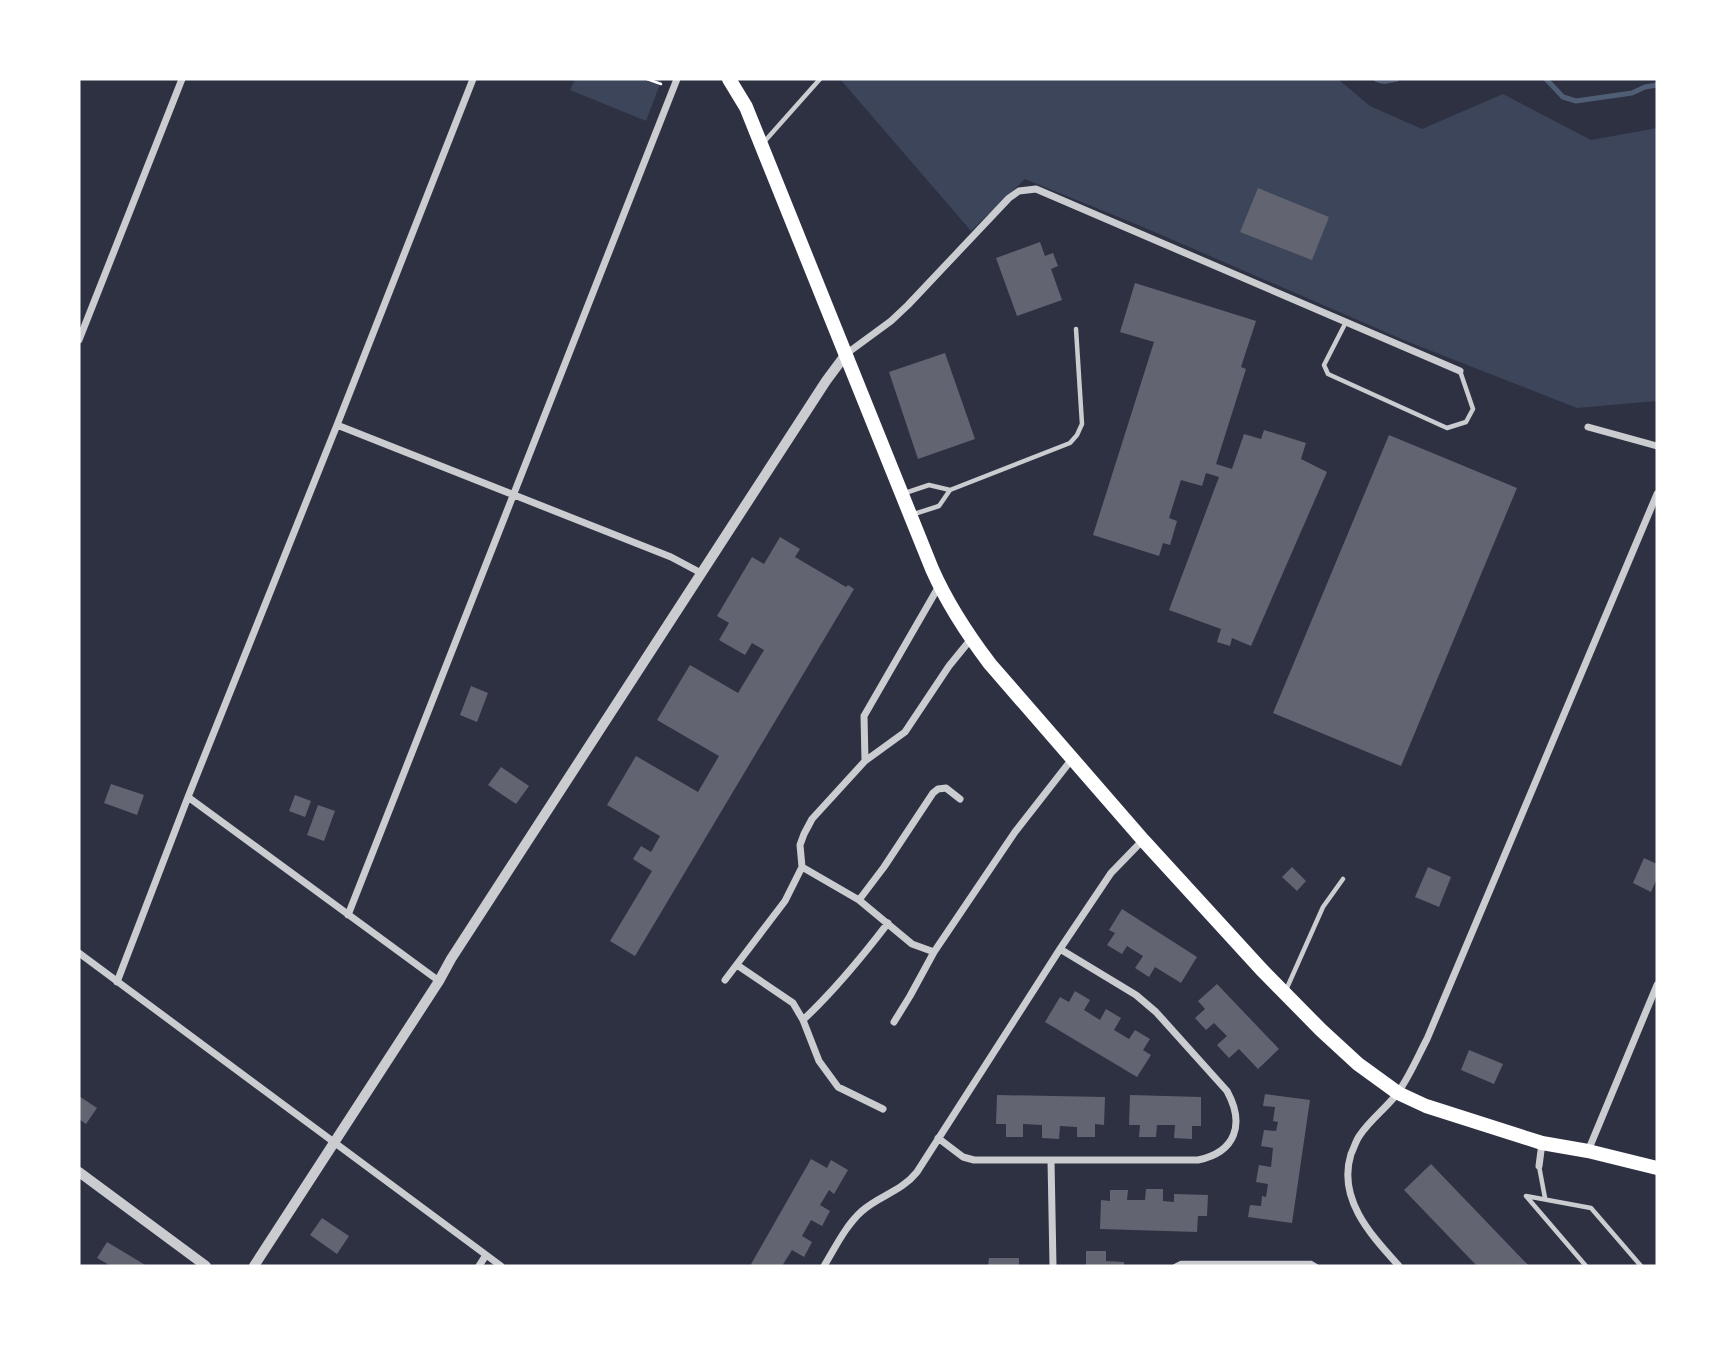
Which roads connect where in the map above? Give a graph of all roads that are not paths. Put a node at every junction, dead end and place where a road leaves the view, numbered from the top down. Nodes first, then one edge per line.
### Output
1 (183, 79) edge
2 (473, 79) edge
3 (677, 79) edge
4 (729, 79) edge
5 (820, 79) edge
6 (761, 145) junction
7 (1346, 322) junction
8 (1076, 330) dead end
9 (79, 340) edge
10 (846, 355) junction
11 (1460, 371) joint
12 (337, 425) junction
13 (1588, 427) dead end
14 (1657, 446) edge
15 (950, 490) junction
16 (902, 494) junction
17 (1657, 494) edge
18 (513, 495) junction
19 (910, 516) junction
20 (701, 573) junction
21 (939, 585) junction
22 (971, 639) junction
23 (1073, 757) junction
24 (865, 761) junction
25 (188, 797) junction
26 (960, 799) dead end
27 (1143, 840) junction
28 (802, 867) junction
29 (1343, 879) dead end
30 (859, 900) junction
31 (348, 915) junction
32 (888, 923) junction
33 (1060, 949) junction
34 (934, 951) junction
35 (79, 953) edge
36 (737, 965) junction
37 (725, 980) dead end
38 (439, 981) junction
39 (117, 982) junction
40 (1657, 985) edge
41 (1284, 993) junction
42 (803, 1020) junction
43 (894, 1022) dead end
44 (1398, 1093) junction
45 (883, 1109) dead end
46 (938, 1138) junction
47 (333, 1142) junction
48 (1542, 1143) junction
49 (1588, 1151) junction
50 (1051, 1160) junction
51 (1539, 1166) joint
52 (1657, 1168) edge
53 (79, 1172) edge
54 (1545, 1198) junction
55 (486, 1255) junction
56 (206, 1266) edge
57 (254, 1266) edge
58 (478, 1266) edge
59 (501, 1266) edge
60 (824, 1266) edge
61 (1053, 1266) edge
62 (1175, 1266) edge
63 (1317, 1266) edge
64 (1399, 1266) edge
65 (1586, 1266) edge
66 (1641, 1266) edge

1 - 9 street
2 - 12 street
3 - 18 street
4 - 6 main road
5 - 6 lane
6 - 10 main road
7 - 10 street
7 - 11 street
7 - 11 lane
8 - 15 lane
10 - 16 main road
10 - 20 street
12 - 18 street
12 - 25 street
13 - 14 street
15 - 16 lane
15 - 19 lane
16 - 19 main road
17 - 44 street
18 - 20 street
18 - 31 street
19 - 21 main road
20 - 38 street
21 - 22 main road
21 - 24 street
22 - 23 main road
22 - 24 street
23 - 27 main road
23 - 34 street
24 - 28 street
25 - 31 street
25 - 39 street
26 - 30 street
27 - 33 street
27 - 41 main road
28 - 30 street
28 - 36 street
29 - 41 lane
30 - 32 street
31 - 38 street
32 - 34 street
32 - 42 street
33 - 46 street
33 - 50 street
34 - 43 street
35 - 39 street
36 - 37 street
36 - 42 street
38 - 47 street
39 - 47 street
40 - 49 street
41 - 44 main road
42 - 45 street
44 - 48 main road
44 - 64 street
46 - 50 street
46 - 60 street
47 - 55 street
47 - 57 street
48 - 49 main road
48 - 51 street
49 - 52 main road
50 - 61 street
51 - 54 lane
53 - 56 street
54 - 65 lane
54 - 66 lane
55 - 58 street
55 - 59 street
62 - 63 lane

